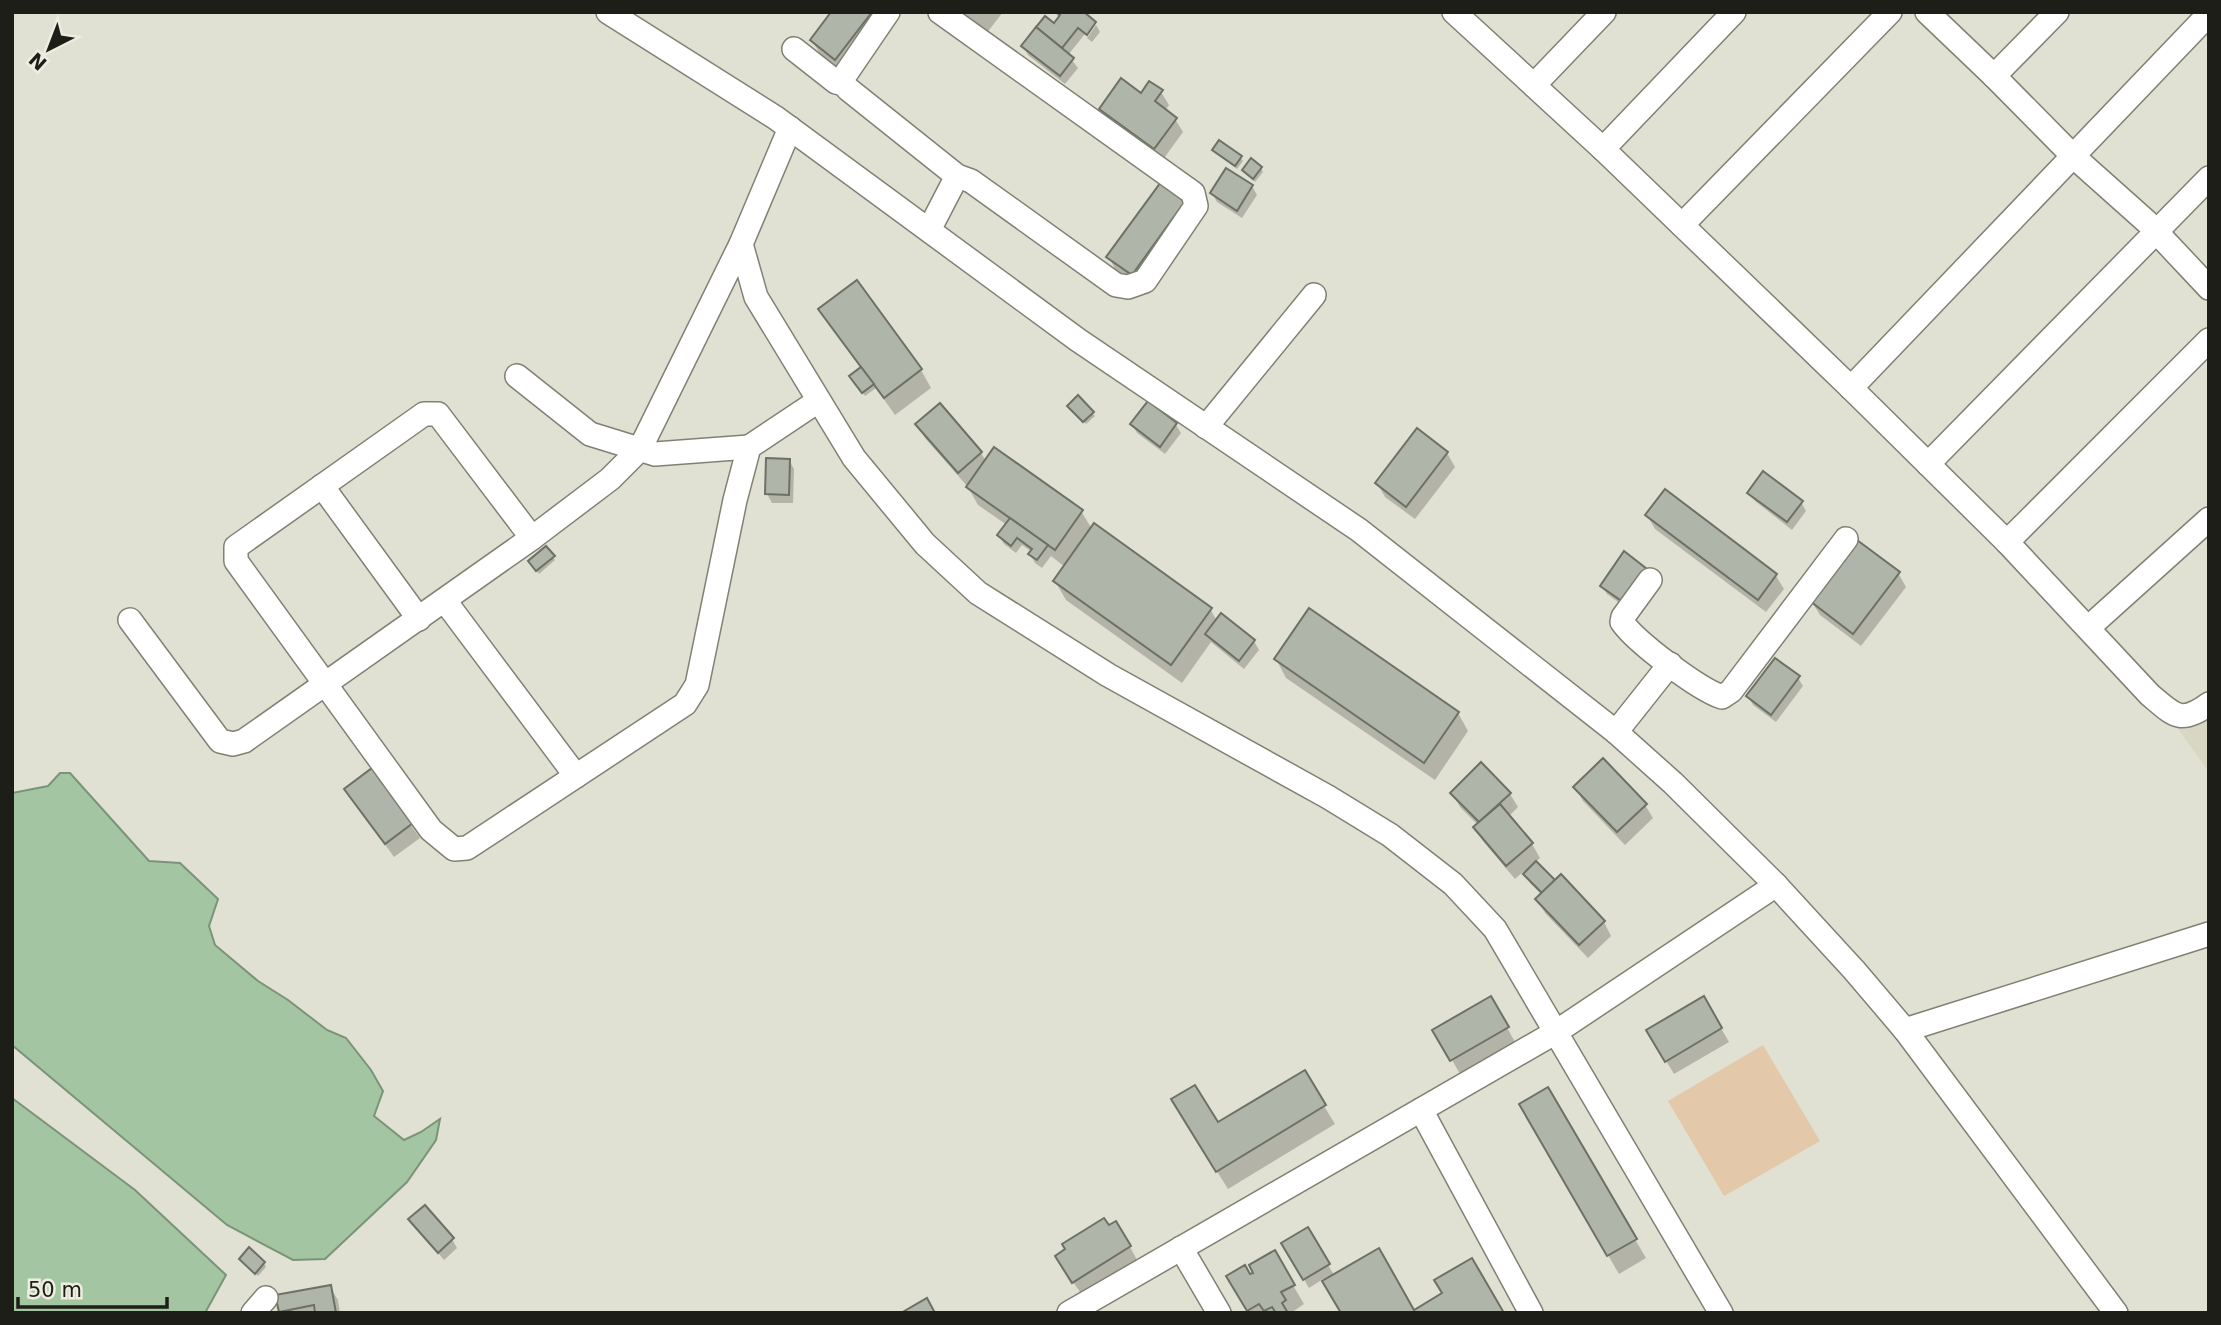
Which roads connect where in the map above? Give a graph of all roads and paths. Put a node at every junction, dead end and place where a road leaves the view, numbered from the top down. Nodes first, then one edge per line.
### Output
1 (608, 12) edge
2 (888, 12) edge
3 (940, 12) edge
4 (1454, 12) edge
5 (1604, 12) edge
6 (1734, 12) edge
7 (1890, 12) edge
8 (1927, 12) edge
9 (2057, 12) edge
10 (2209, 14) edge
11 (794, 49) dead end
12 (1994, 76) junction
13 (844, 83) junction
14 (1534, 85) junction
15 (790, 128) junction
16 (1603, 149) junction
17 (2073, 156) junction
18 (957, 176) junction
19 (2209, 178) edge
20 (1682, 225) junction
21 (929, 230) junction
22 (2157, 232) junction
23 (741, 244) junction
24 (2209, 288) edge
25 (1314, 295) dead end
26 (2209, 340) edge
27 (517, 376) dead end
28 (1851, 388) junction
29 (818, 401) junction
30 (1206, 427) junction
31 (749, 447) junction
32 (640, 449) junction
33 (1928, 464) junction
34 (322, 486) junction
35 (2209, 519) edge
36 (532, 538) junction
37 (1846, 539) dead end
38 (2007, 542) junction
39 (1650, 580) dead end
40 (445, 601) junction
41 (419, 619) junction
42 (130, 620) dead end
43 (2088, 628) junction
44 (1670, 664) junction
45 (326, 684) junction
46 (2209, 705) edge
47 (1616, 732) junction
48 (576, 776) junction
49 (1776, 885) junction
50 (2209, 934) edge
51 (1905, 1030) junction
52 (1556, 1032) junction
53 (1420, 1110) junction
54 (1181, 1248) junction
55 (1069, 1313) edge
56 (1219, 1313) edge
57 (1531, 1313) edge
58 (1721, 1313) edge
59 (2116, 1313) edge

1 - 15 street
2 - 13 street
3 - 18 street
4 - 14 street
5 - 14 street
6 - 16 street
7 - 20 street
8 - 12 street
9 - 12 street
10 - 17 street
11 - 13 street
12 - 17 street
13 - 18 street
14 - 16 street
15 - 21 street
15 - 23 street
16 - 20 street
17 - 22 street
17 - 28 street
18 - 21 street
19 - 22 street
20 - 28 street
21 - 30 street
22 - 24 street
22 - 33 street
23 - 29 street
23 - 32 street
25 - 30 street
26 - 38 street
27 - 32 street
28 - 33 street
29 - 31 street
29 - 52 street
30 - 47 street
31 - 32 street
31 - 48 street
32 - 36 street
33 - 38 street
34 - 36 street
34 - 41 street
34 - 45 street
35 - 43 street
36 - 40 street
37 - 44 street
38 - 43 street
39 - 44 street
40 - 41 street
40 - 48 street
41 - 45 street
42 - 45 street
43 - 46 street
44 - 47 street
45 - 48 street
47 - 49 street
49 - 51 street
49 - 52 street
50 - 51 street
51 - 59 street
52 - 53 street
52 - 58 street
53 - 54 street
53 - 57 street
54 - 55 street
54 - 56 street

